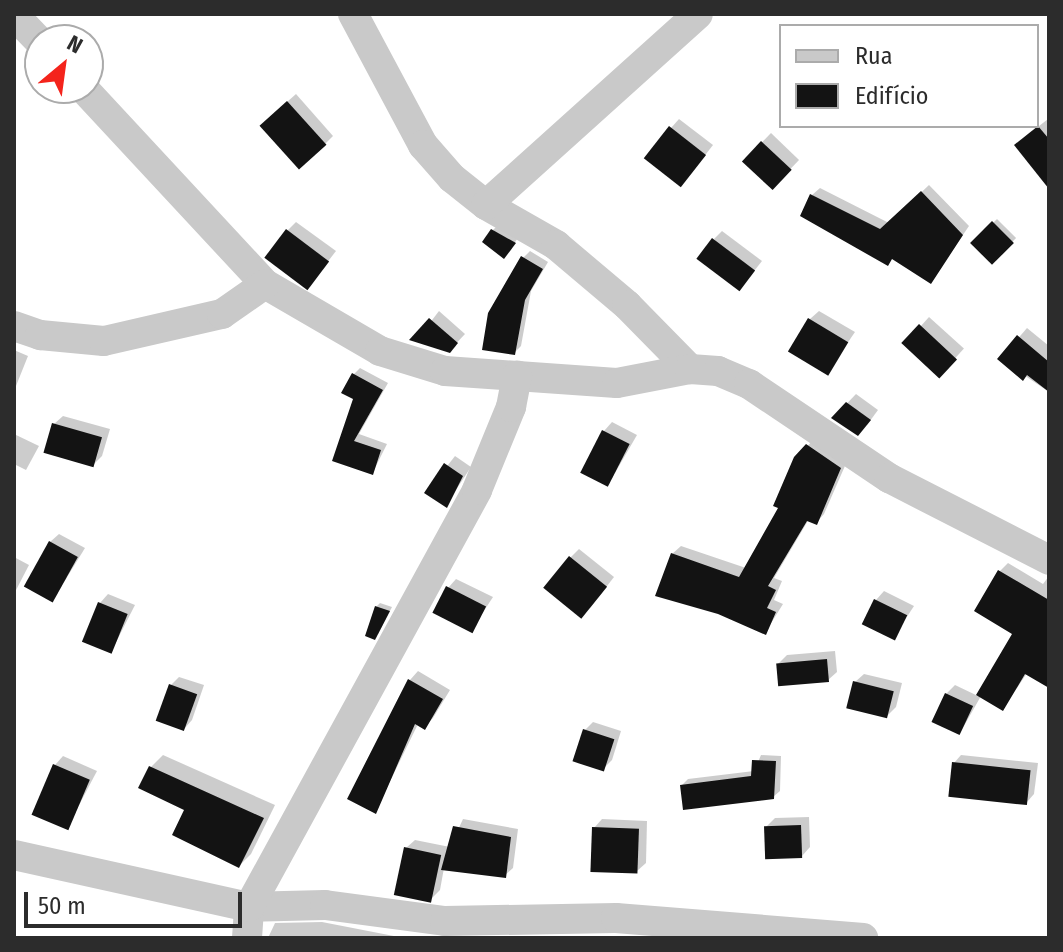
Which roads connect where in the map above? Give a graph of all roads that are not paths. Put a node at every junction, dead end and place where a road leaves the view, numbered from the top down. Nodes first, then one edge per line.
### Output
1 (353, 14) edge
2 (698, 14) edge
3 (98, 104) edge
4 (486, 205) junction
5 (265, 284) junction
6 (14, 326) edge
7 (690, 369) junction
8 (517, 376) junction
9 (1049, 560) edge
10 (14, 855) edge
11 (249, 907) junction
12 (247, 938) edge
13 (863, 938) edge

1 - 4 street
2 - 4 street
3 - 5 street
4 - 7 street
5 - 6 street
5 - 8 street
7 - 8 street
7 - 9 street
8 - 11 street
10 - 11 street
11 - 12 street
11 - 13 street

